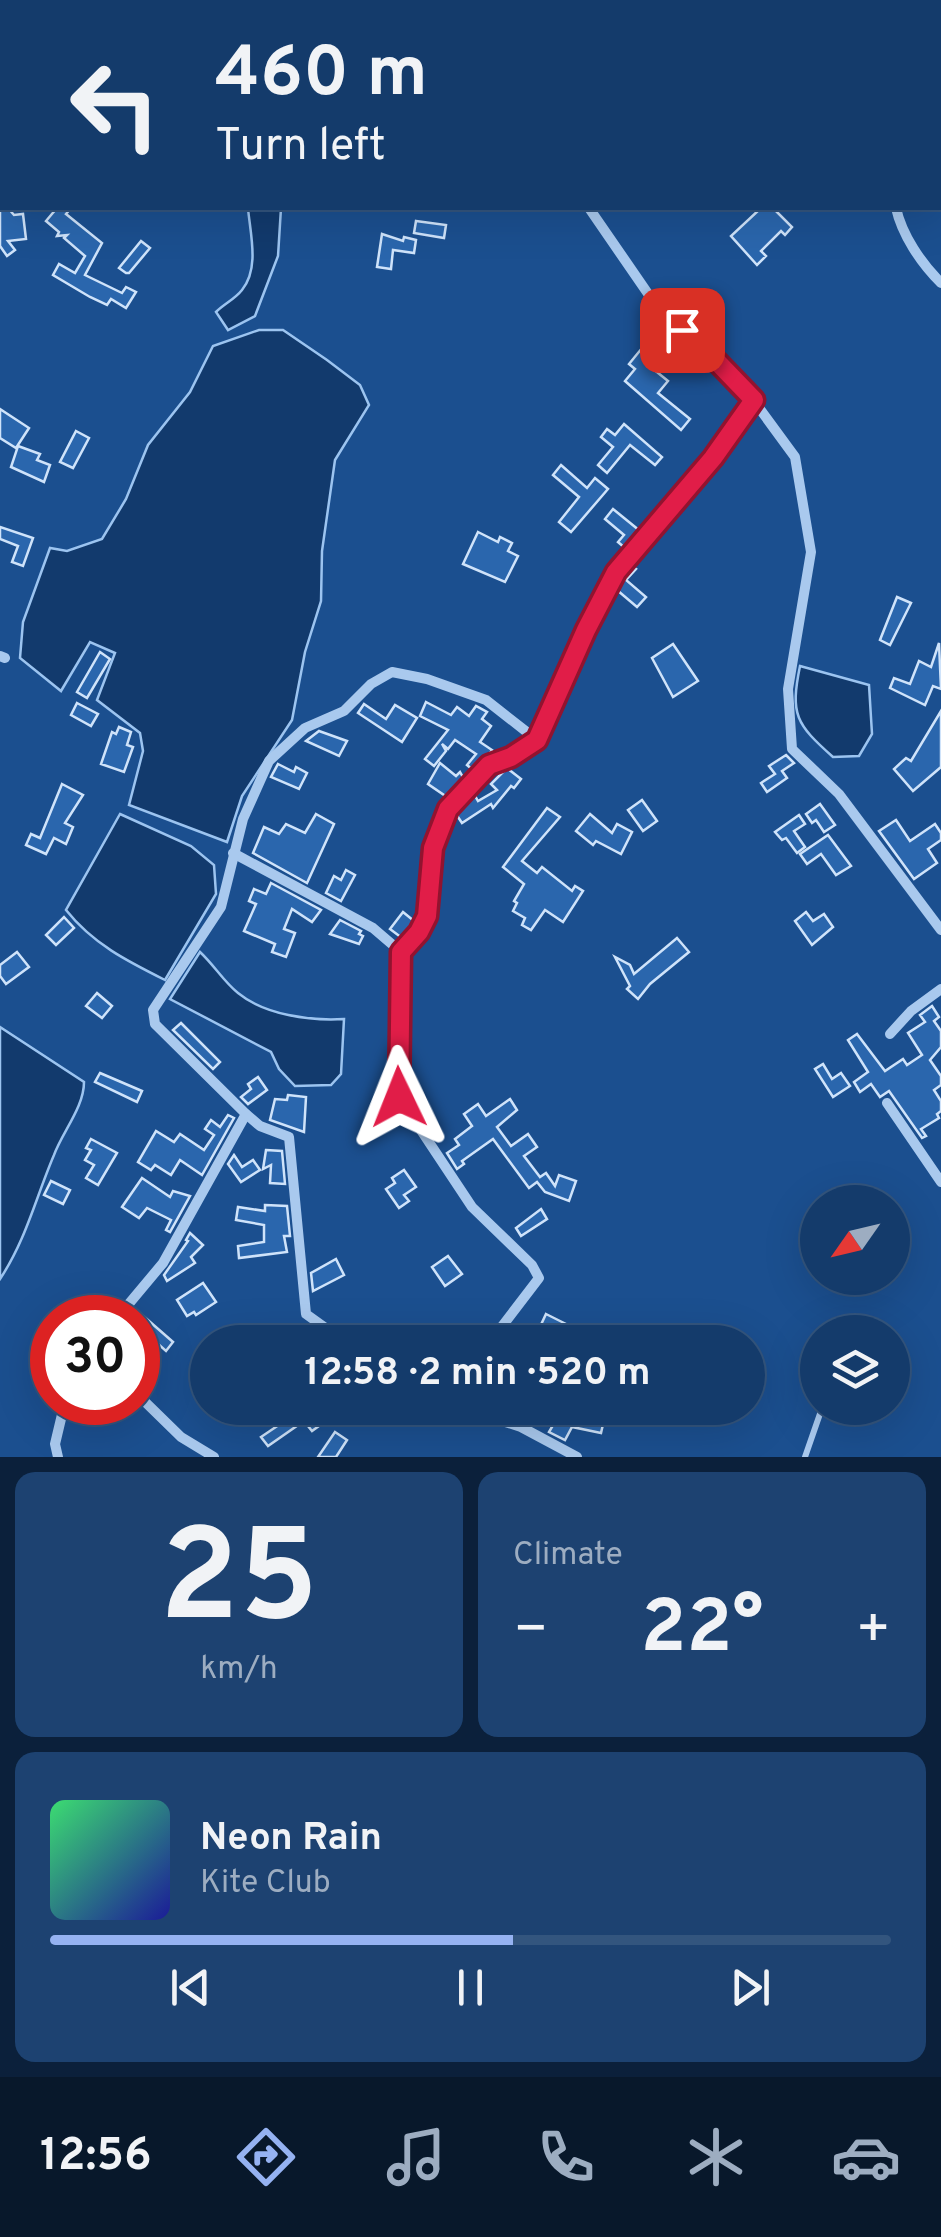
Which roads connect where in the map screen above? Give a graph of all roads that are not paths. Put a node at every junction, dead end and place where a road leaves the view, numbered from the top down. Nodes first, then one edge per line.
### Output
1 (590, 210) edge
2 (896, 210) edge
3 (941, 283) edge
4 (754, 400) junction
5 (537, 740) junction
6 (234, 853) junction
7 (941, 930) edge
8 (401, 952) junction
9 (941, 989) edge
10 (890, 1034) dead end
11 (886, 1103) dead end
12 (246, 1114) junction
13 (941, 1182) edge
14 (136, 1295) edge
15 (321, 1325) edge
16 (503, 1325) edge
17 (160, 1416) edge
18 (59, 1425) edge
19 (515, 1425) edge
20 (816, 1425) edge
21 (58, 1457) edge
22 (214, 1457) edge
23 (577, 1457) edge
24 (805, 1457) edge

1 - 4 street
2 - 3 street
4 - 5 street
4 - 7 street
5 - 6 street
5 - 8 street
6 - 8 street
6 - 12 street
8 - 16 street
9 - 10 street
11 - 13 street
12 - 14 street
12 - 15 street
17 - 22 street
18 - 21 street
19 - 23 street
20 - 24 lane

